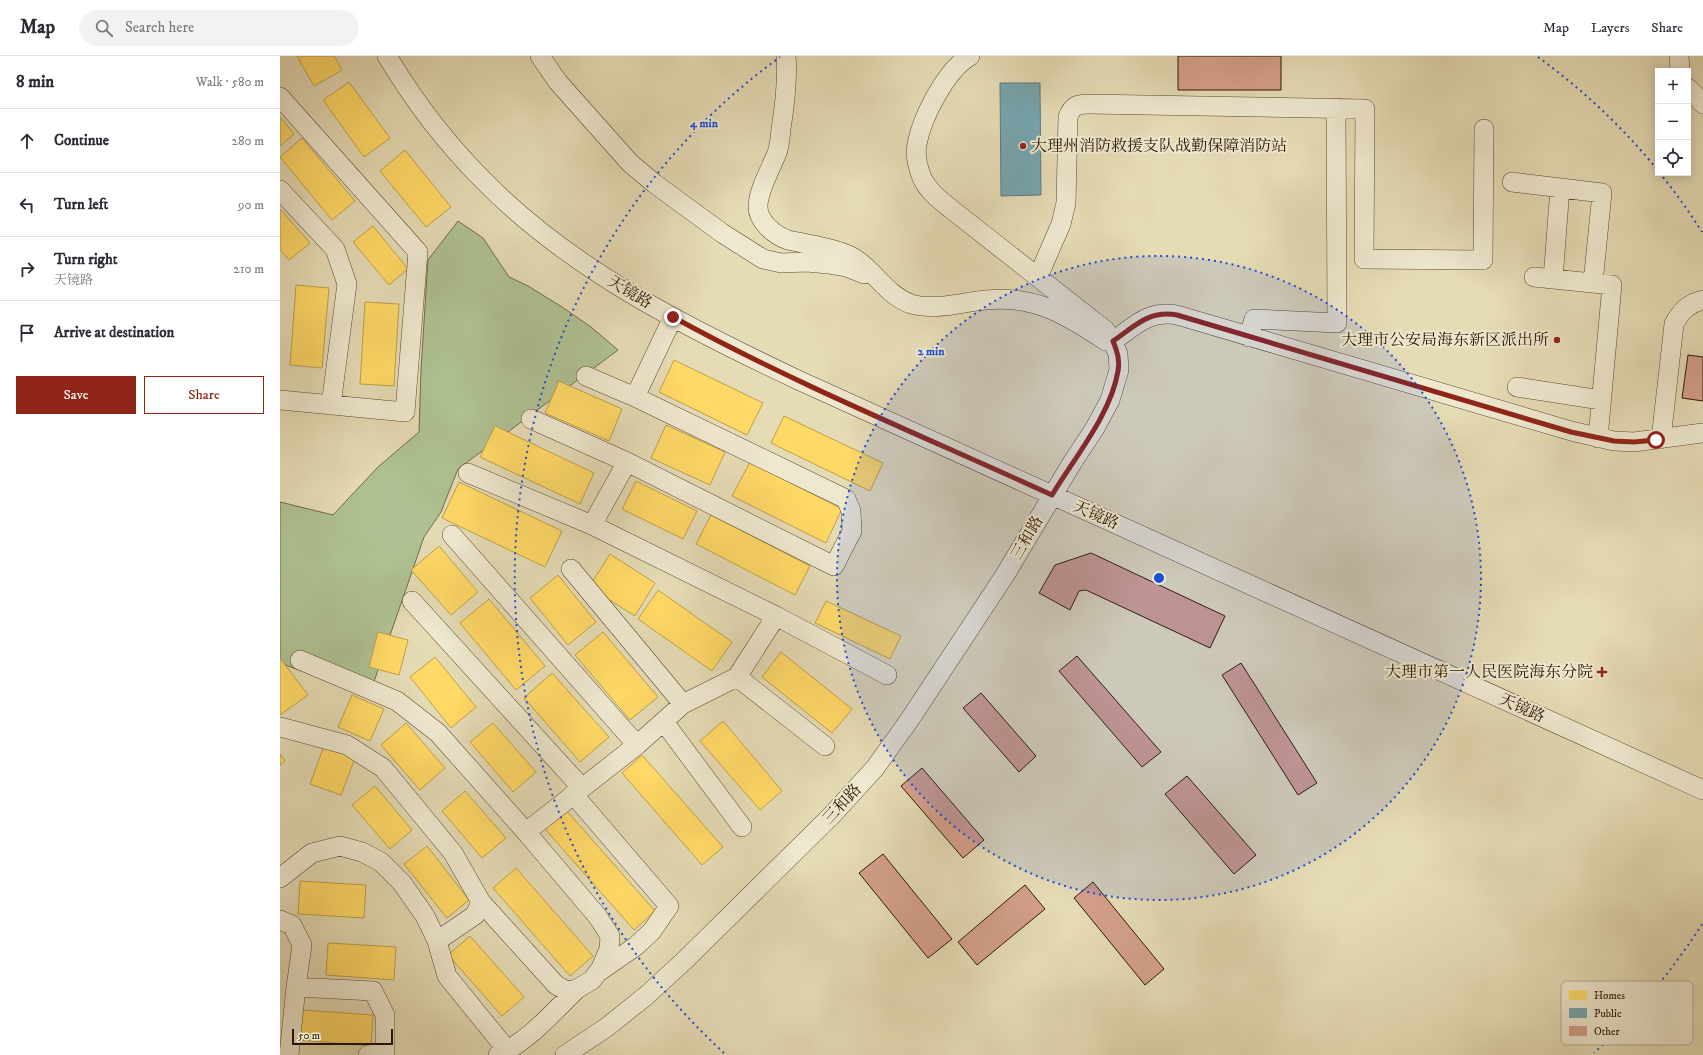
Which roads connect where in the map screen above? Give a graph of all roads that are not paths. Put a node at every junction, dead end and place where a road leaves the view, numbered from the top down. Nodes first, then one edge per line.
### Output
1 (387, 56) edge
2 (540, 56) edge
3 (786, 56) edge
4 (970, 56) edge
5 (1679, 56) edge
6 (1680, 68) edge
7 (1691, 91) edge
8 (280, 97) edge
9 (1703, 104) edge
10 (1336, 108) junction
11 (1484, 129) dead end
12 (1512, 182) dead end
13 (1560, 188) junction
14 (280, 190) edge
15 (1038, 276) junction
16 (1534, 277) dead end
17 (1553, 279) junction
18 (878, 280) junction
19 (1593, 283) junction
20 (1703, 300) edge
21 (673, 317) junction
22 (1249, 337) junction
23 (1113, 341) junction
24 (586, 376) dead end
25 (1517, 387) dead end
26 (635, 397) junction
27 (280, 400) edge
28 (1602, 400) junction
29 (331, 405) junction
30 (531, 418) dead end
31 (1703, 433) edge
32 (1598, 438) junction
33 (1661, 439) junction
34 (627, 462) junction
35 (468, 473) dead end
36 (1052, 495) junction
37 (592, 524) junction
38 (452, 535) dead end
39 (571, 569) dead end
40 (412, 602) dead end
41 (776, 616) junction
42 (300, 660) dead end
43 (887, 675) dead end
44 (737, 677) junction
45 (683, 704) junction
46 (664, 722) junction
47 (280, 727) edge
48 (637, 745) junction
49 (825, 746) dead end
50 (1703, 790) edge
51 (578, 791) junction
52 (742, 827) dead end
53 (526, 832) junction
54 (280, 878) edge
55 (481, 902) junction
56 (280, 920) edge
57 (436, 941) junction
58 (598, 972) junction
59 (296, 987) junction
60 (577, 989) junction
61 (503, 1053) edge
62 (289, 1055) edge
63 (368, 1055) edge
64 (566, 1055) edge

1 - 21 street, 天镜路
2 - 18 street
3 - 18 street
4 - 15 street
5 - 6 street
7 - 9 street
8 - 29 street
10 - 11 street
10 - 15 street
10 - 22 street
12 - 13 street
13 - 17 street
13 - 19 street
14 - 29 street
15 - 23 street
16 - 17 street
17 - 19 street
18 - 23 street
19 - 28 street
20 - 33 street
21 - 26 street
21 - 36 street, 天镜路
22 - 23 street
22 - 32 street
23 - 36 street, 三和路
24 - 26 street
25 - 28 street
26 - 34 street
27 - 29 street
28 - 32 street
30 - 34 street
31 - 33 street
32 - 33 street
34 - 37 street
35 - 37 street
36 - 50 street, 天镜路
36 - 64 street, 三和路
37 - 41 street
38 - 48 street
39 - 45 street
40 - 51 street
41 - 43 street
41 - 44 street
42 - 53 street
44 - 45 street
44 - 49 street
45 - 46 street
46 - 48 street
46 - 52 street
47 - 55 street
48 - 51 street
51 - 53 street
51 - 58 street
53 - 58 street
54 - 57 street
55 - 57 street
55 - 60 street
56 - 59 street
57 - 61 street
58 - 60 street
59 - 62 street
59 - 63 street
60 - 61 street

